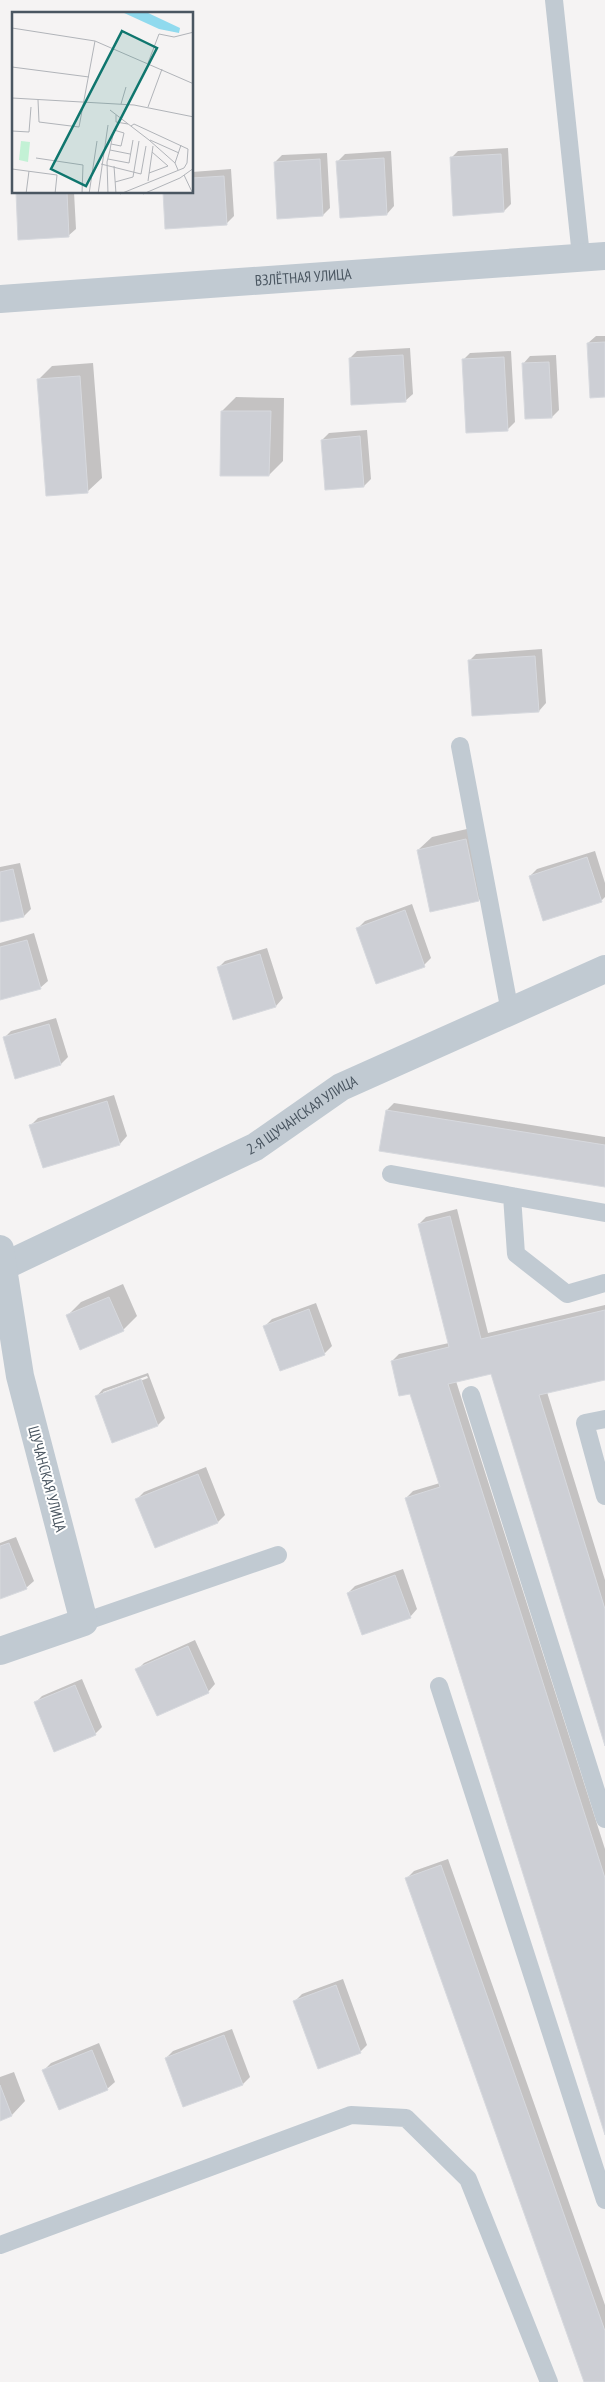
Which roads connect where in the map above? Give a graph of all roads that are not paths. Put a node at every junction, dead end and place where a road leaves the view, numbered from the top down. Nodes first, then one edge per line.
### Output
1 (554, 0) edge
2 (593, 256) edge
3 (0, 299) edge
4 (460, 746) dead end
5 (605, 969) edge
6 (510, 1012) junction
7 (391, 1174) dead end
8 (512, 1196) junction
9 (605, 1213) edge
10 (1, 1261) edge
11 (605, 1283) edge
12 (471, 1395) dead end
13 (605, 1419) edge
14 (605, 1496) edge
15 (278, 1555) dead end
16 (84, 1622) junction
17 (0, 1652) edge
18 (439, 1686) dead end
19 (605, 1820) edge
20 (605, 2200) edge
21 (0, 2245) edge
22 (550, 2382) edge

1 - 2 lane
2 - 3 street, ВЗЛЁТНАЯ УЛИЦА
4 - 6 lane
5 - 6 street, 2-Я ЩУЧАНСКАЯ УЛИЦА
6 - 10 street, 2-Я ЩУЧАНСКАЯ УЛИЦА
7 - 8 lane
8 - 9 lane
8 - 11 lane
10 - 16 street, ЩУЧАНСКАЯ УЛИЦА
12 - 19 lane
13 - 14 lane
15 - 16 lane
16 - 17 street
18 - 20 lane
21 - 22 lane

